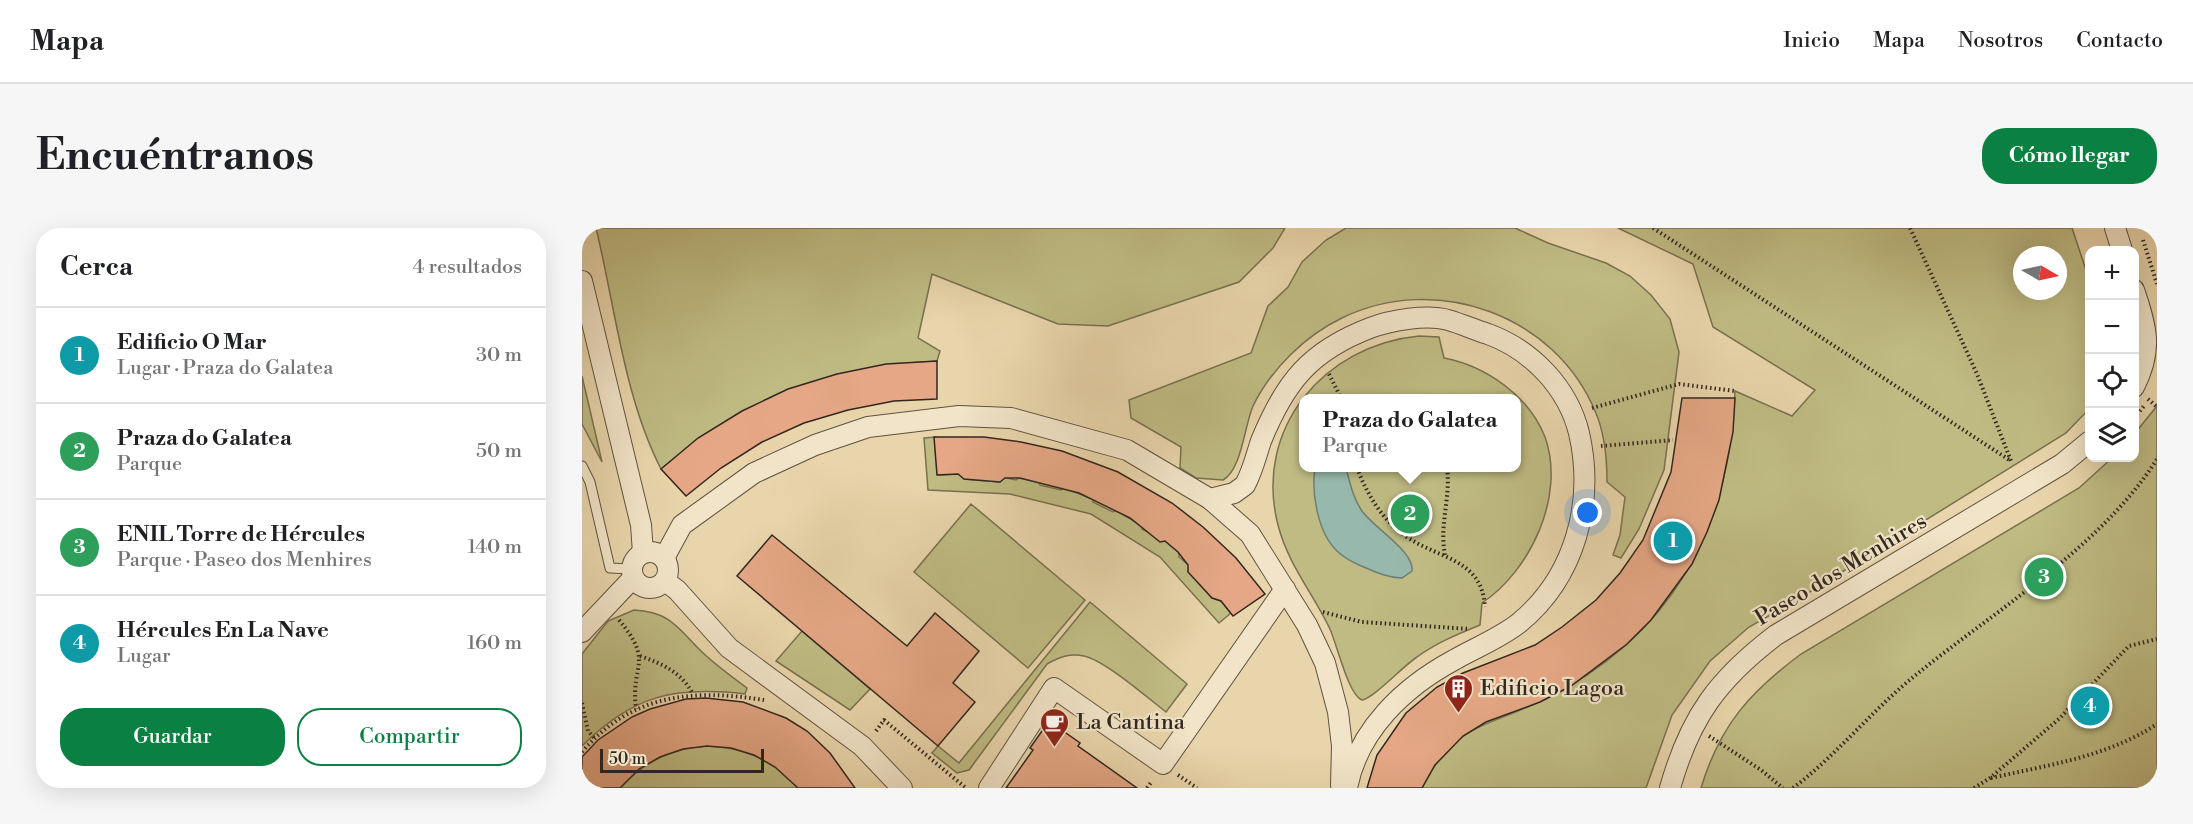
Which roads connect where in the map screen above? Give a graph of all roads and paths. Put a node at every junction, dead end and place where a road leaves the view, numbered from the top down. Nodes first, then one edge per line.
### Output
1 (1653, 228) edge
2 (1910, 228) edge
3 (2115, 228) edge
4 (2142, 238) dead end
5 (2121, 246) edge
6 (582, 281) edge
7 (2157, 284) edge
8 (2137, 300) edge
9 (1327, 368) dead end
10 (2139, 376) edge
11 (1735, 390) dead end
12 (1339, 394) edge
13 (1589, 409) dead end
14 (1673, 440) dead end
15 (2085, 445) edge
16 (1600, 446) dead end
17 (2157, 459) edge
18 (582, 466) edge
19 (1358, 472) edge
20 (1448, 472) edge
21 (1210, 499) junction
22 (643, 553) junction
23 (1445, 555) junction
24 (664, 558) junction
25 (632, 574) junction
26 (665, 581) junction
27 (1285, 589) junction
28 (1485, 607) dead end
29 (1316, 610) dead end
30 (612, 612) dead end
31 (1480, 630) dead end
32 (582, 632) edge
33 (2157, 639) edge
34 (640, 656) junction
35 (693, 694) junction
36 (774, 702) dead end
37 (582, 703) edge
38 (636, 710) junction
39 (2157, 724) edge
40 (1712, 726) dead end
41 (595, 738) junction
42 (870, 738) dead end
43 (1702, 742) dead end
44 (1720, 743) dead end
45 (582, 752) edge
46 (1990, 778) junction
47 (902, 788) edge
48 (966, 788) edge
49 (989, 788) edge
50 (1341, 788) edge
51 (1347, 788) edge
52 (1670, 788) edge
53 (1783, 788) edge
54 (1794, 788) edge
55 (1974, 788) edge

1 - 2 path
3 - 5 street
4 - 7 path
6 - 22 street
8 - 10 street
9 - 12 path
11 - 13 path
14 - 16 path
15 - 52 street, Paseo dos Menhires
17 - 54 path
18 - 25 lane
19 - 23 path
20 - 23 path
21 - 24 street
21 - 27 street
21 - 51 street
22 - 24 street
22 - 25 street
23 - 28 path
24 - 26 street
25 - 26 street
25 - 32 street
26 - 47 street
27 - 49 street
27 - 50 street
29 - 31 path
30 - 34 path
33 - 46 path
34 - 35 path
34 - 38 path
35 - 36 path
35 - 38 path
37 - 41 path
38 - 41 path
39 - 46 path
40 - 43 path
41 - 45 path
42 - 48 path
44 - 53 path
46 - 55 path

